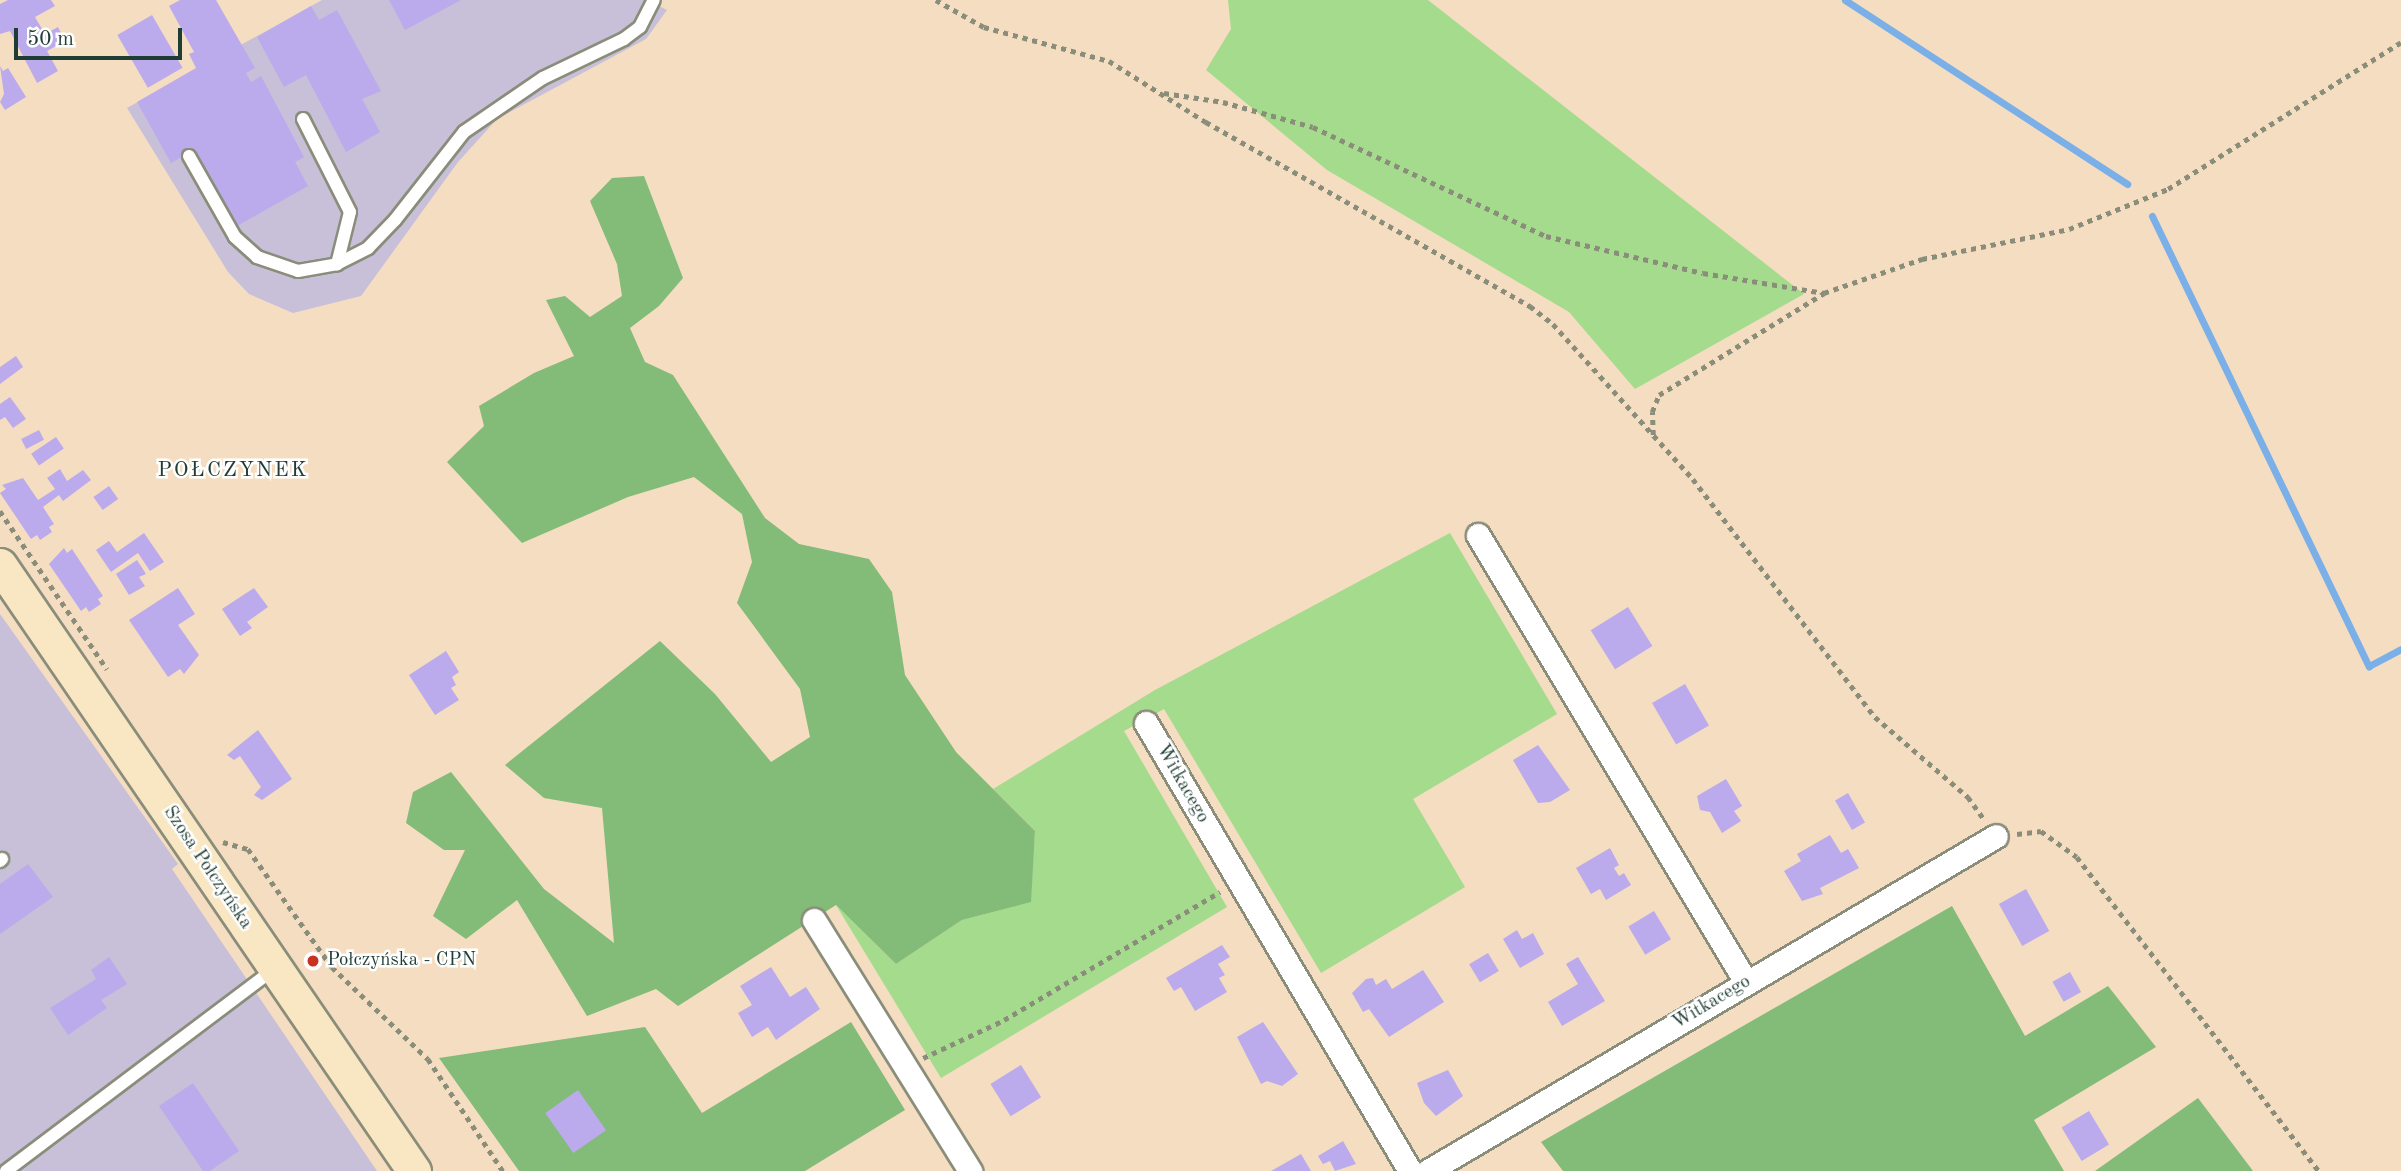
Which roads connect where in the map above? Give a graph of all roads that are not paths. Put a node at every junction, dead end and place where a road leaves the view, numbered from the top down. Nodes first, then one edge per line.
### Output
1 (654, 0) edge
2 (303, 119) dead end
3 (189, 156) dead end
4 (337, 264) junction
5 (1478, 535) dead end
6 (0, 565) edge
7 (1146, 723) dead end
8 (1996, 836) road end
9 (814, 920) dead end
10 (275, 967) junction
11 (1746, 982) junction
12 (6, 1171) edge
13 (414, 1171) edge
14 (970, 1171) edge
15 (1410, 1171) edge
16 (1428, 1171) edge

1 - 4 lane
2 - 4 lane
3 - 4 lane
5 - 11 street
6 - 10 main road, Szosa Połczyńska
7 - 15 street, Witkacego
8 - 11 street, Witkacego
9 - 14 street
10 - 12 lane
10 - 13 main road, Szosa Połczyńska
11 - 16 street, Witkacego

